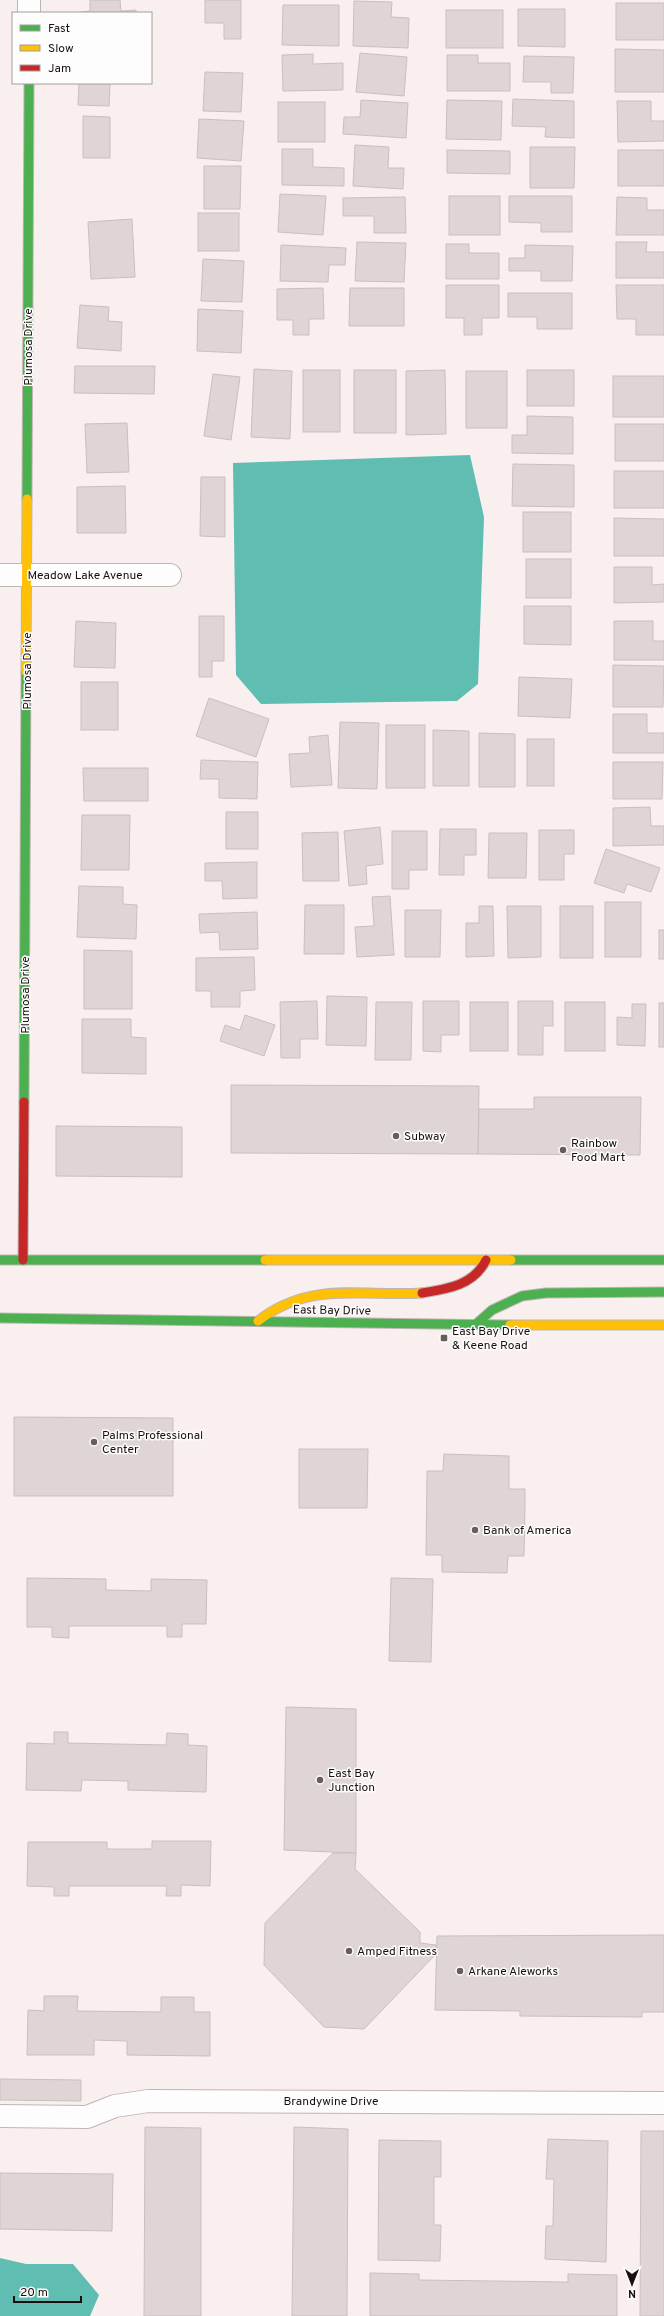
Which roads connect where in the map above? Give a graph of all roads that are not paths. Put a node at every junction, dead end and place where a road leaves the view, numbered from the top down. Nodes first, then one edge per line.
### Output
1 (29, 0) edge
2 (29, 12) edge
3 (29, 84) edge
4 (170, 575) dead end
5 (0, 576) edge
6 (27, 576) junction
7 (0, 1260) edge
8 (23, 1260) junction
9 (486, 1260) junction
10 (664, 1260) edge
11 (664, 1292) edge
12 (0, 1318) edge
13 (258, 1321) junction
14 (475, 1324) junction
15 (664, 1325) edge
16 (664, 2103) edge
17 (0, 2116) edge

1 - 2 street
3 - 6 main road, Plumosa Drive
4 - 6 street, Meadow Lake Avenue
5 - 6 street, Meadow Lake Avenue
6 - 8 main road, Plumosa Drive
7 - 8 main road
8 - 9 main road
9 - 10 main road
9 - 13 main road
11 - 14 main road
12 - 13 main road, East Bay Drive
13 - 14 main road, East Bay Drive
14 - 15 main road, East Bay Drive
16 - 17 street, Brandywine Drive

